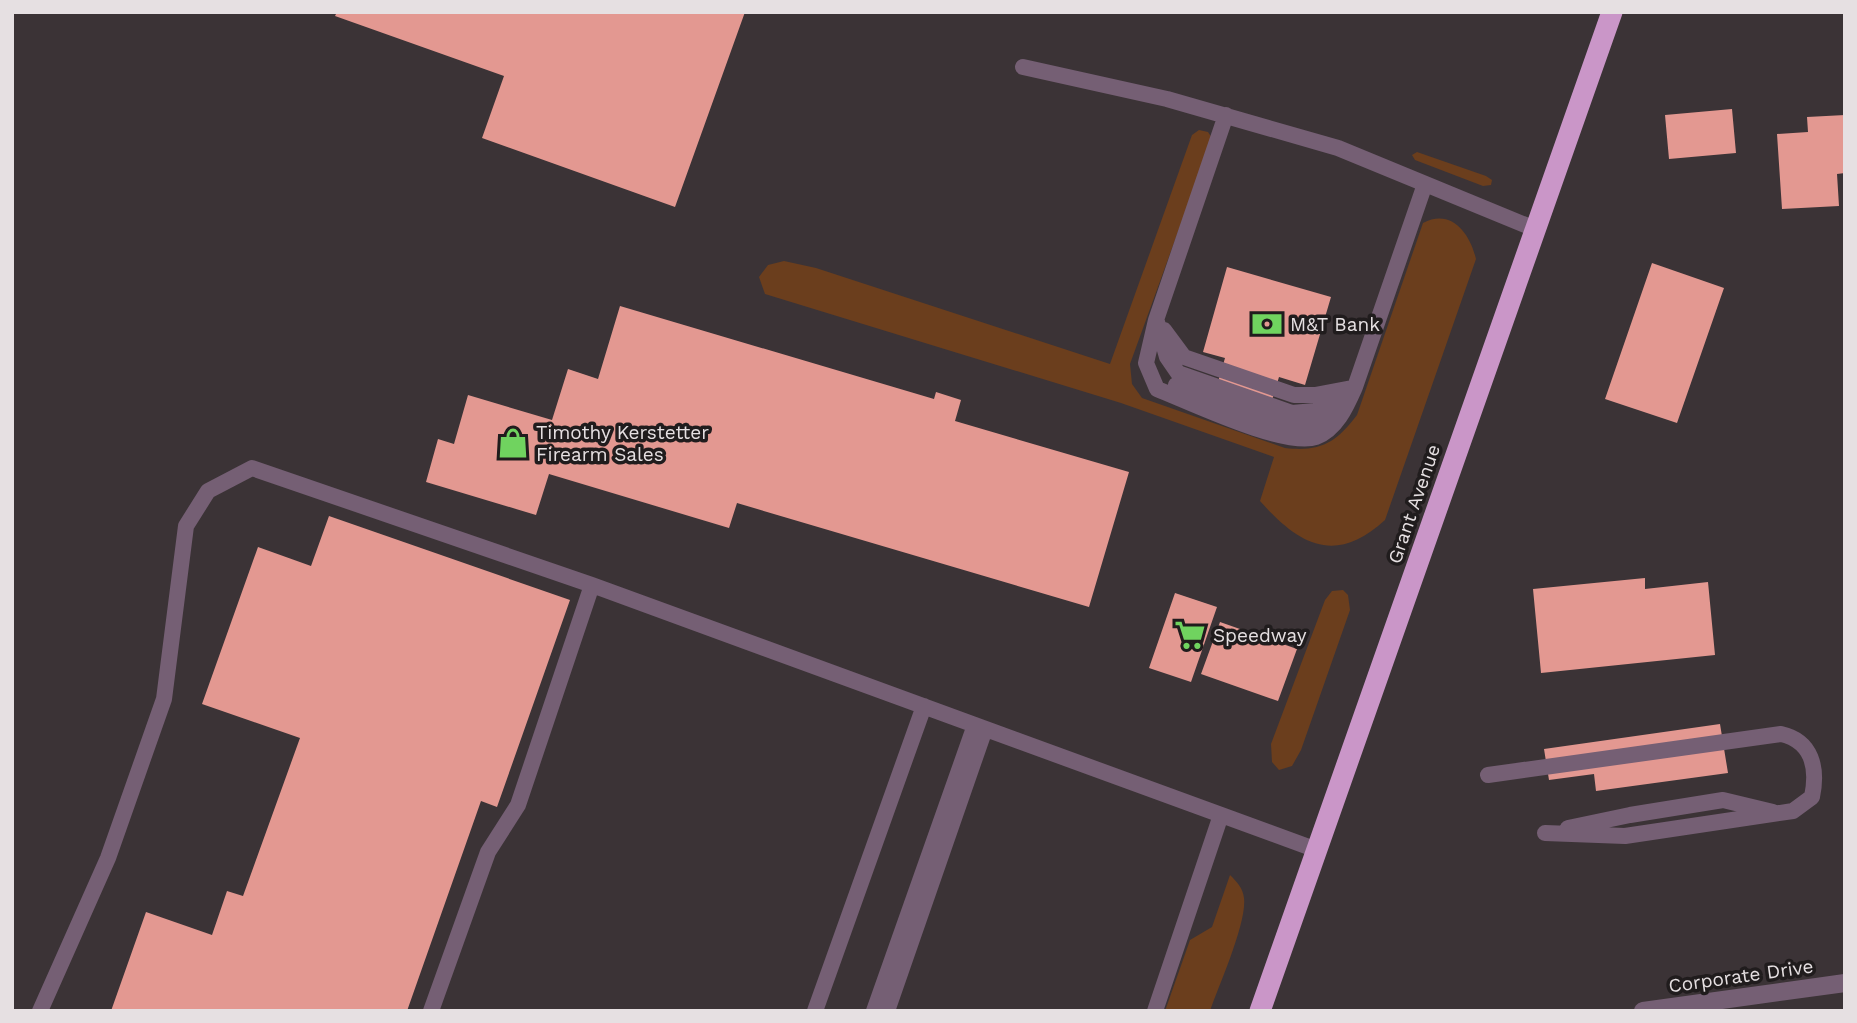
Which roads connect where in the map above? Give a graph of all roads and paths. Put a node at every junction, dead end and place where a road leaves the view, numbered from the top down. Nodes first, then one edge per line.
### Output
1 (1612, 12) edge
2 (1023, 67) dead end
3 (1226, 116) junction
4 (1425, 184) junction
5 (1535, 229) junction
6 (1156, 320) junction
7 (1356, 387) junction
8 (592, 585) junction
9 (924, 706) junction
10 (980, 727) junction
11 (1488, 775) dead end
12 (1221, 815) junction
13 (1545, 833) dead end
14 (1317, 850) junction
15 (1845, 983) edge
16 (40, 1011) edge
17 (431, 1011) edge
18 (814, 1011) edge
19 (874, 1011) edge
20 (887, 1011) edge
21 (1156, 1011) edge
22 (1260, 1011) edge
23 (1643, 1011) edge

1 - 5 highway, Grant Avenue
2 - 3 lane
3 - 4 lane
3 - 6 lane
4 - 5 lane
4 - 7 lane
5 - 14 highway, Grant Avenue
6 - 7 lane
6 - 7 lane
8 - 9 lane
8 - 16 lane
8 - 17 lane
9 - 10 lane
9 - 18 lane
10 - 12 lane
10 - 19 lane
10 - 20 lane
11 - 13 lane
12 - 14 lane
12 - 21 lane
14 - 22 highway, Grant Avenue
15 - 23 street, Corporate Drive

